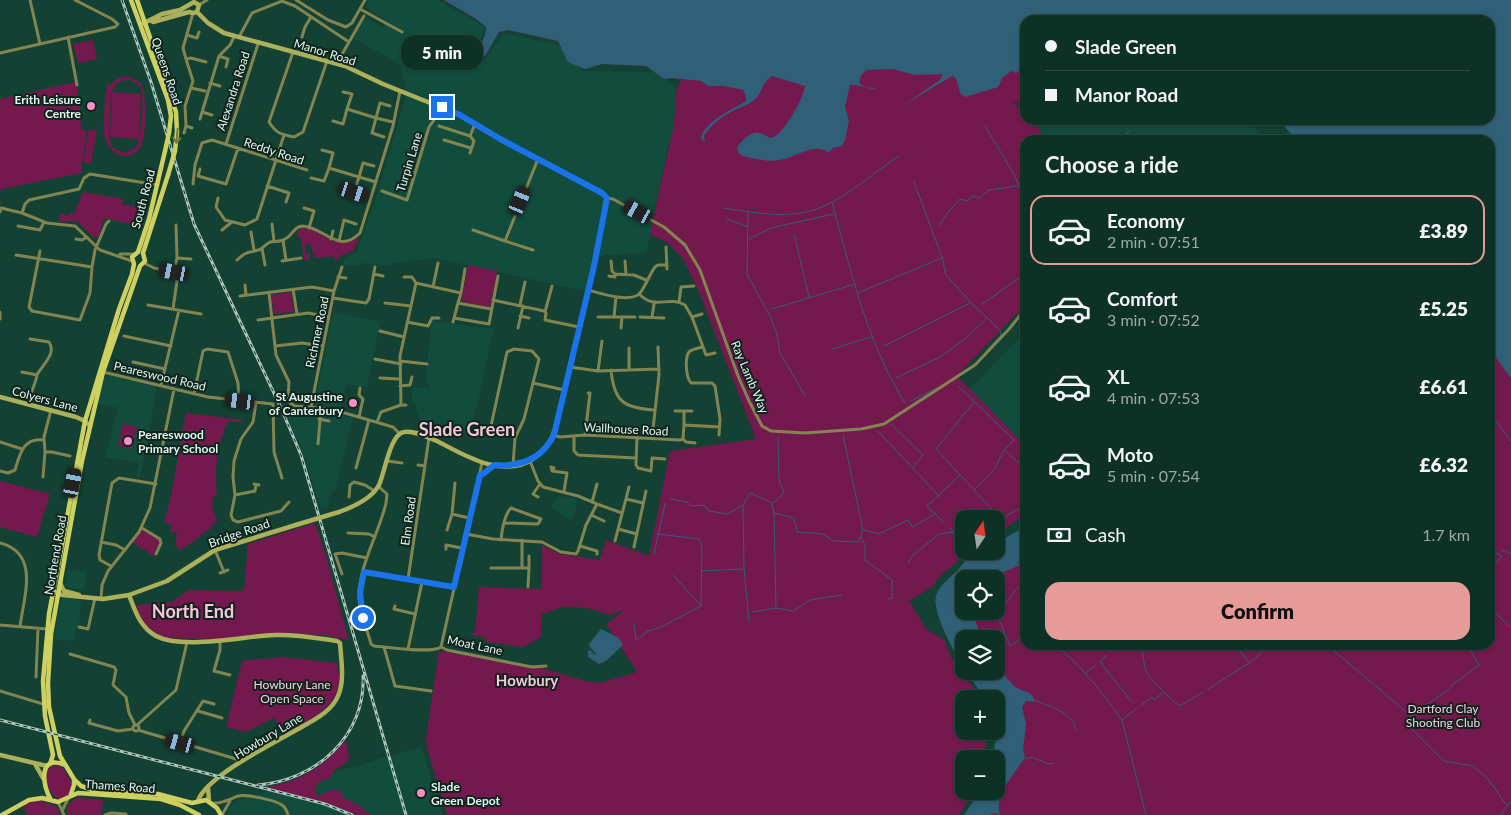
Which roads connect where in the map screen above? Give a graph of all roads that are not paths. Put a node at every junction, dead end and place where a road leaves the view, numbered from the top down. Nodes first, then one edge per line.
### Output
1 (30, 0) edge
2 (75, 0) edge
3 (131, 0) edge
4 (136, 0) edge
5 (207, 0) edge
6 (296, 0) edge
7 (365, 0) edge
8 (194, 1) edge
9 (199, 5) junction
10 (360, 9) junction
11 (192, 11) junction
12 (364, 16) dead end
13 (311, 17) junction
14 (148, 22) junction
15 (140, 24) junction
16 (299, 27) dead end
17 (305, 27) junction
18 (199, 32) dead end
19 (402, 32) dead end
20 (186, 35) junction
21 (68, 37) junction
22 (236, 37) junction
23 (302, 37) dead end
24 (349, 42) junction
25 (40, 44) junction
26 (258, 44) junction
27 (293, 52) junction
28 (0, 53) edge
29 (219, 56) junction
30 (186, 59) junction
31 (327, 61) junction
32 (206, 62) dead end
33 (337, 63) junction
34 (226, 67) dead end
35 (210, 83) junction
36 (77, 85) dead end
37 (220, 86) dead end
38 (191, 88) junction
39 (205, 91) dead end
40 (400, 91) junction
41 (343, 92) dead end
42 (437, 105) junction
43 (390, 106) dead end
44 (348, 109) junction
45 (202, 112) junction
46 (212, 115) dead end
47 (376, 118) junction
48 (200, 119) dead end
49 (333, 121) dead end
50 (393, 122) junction
51 (476, 123) junction
52 (186, 126) junction
53 (439, 126) dead end
54 (192, 128) dead end
55 (184, 133) dead end
56 (284, 135) junction
57 (470, 136) junction
58 (384, 137) dead end
59 (444, 140) dead end
60 (226, 144) junction
61 (238, 148) junction
62 (472, 148) junction
63 (322, 150) dead end
64 (165, 151) joint
65 (470, 153) dead end
66 (538, 159) junction
67 (275, 160) junction
68 (374, 166) dead end
69 (329, 168) junction
70 (200, 169) dead end
71 (307, 170) dead end
72 (168, 175) joint
73 (359, 177) junction
74 (311, 178) dead end
75 (376, 182) junction
76 (192, 184) dead end
77 (158, 185) junction
78 (267, 186) junction
79 (382, 191) dead end
80 (365, 195) dead end
81 (218, 198) dead end
82 (607, 198) junction
83 (286, 202) dead end
84 (304, 208) dead end
85 (0, 210) edge
86 (22, 213) junction
87 (650, 218) joint
88 (109, 221) dead end
89 (44, 222) junction
90 (232, 222) junction
91 (272, 224) dead end
92 (356, 224) dead end
93 (176, 225) dead end
94 (18, 226) dead end
95 (309, 228) junction
96 (222, 230) dead end
97 (473, 230) dead end
98 (333, 231) dead end
99 (251, 232) dead end
100 (87, 237) junction
101 (76, 239) dead end
102 (331, 239) junction
103 (283, 240) junction
104 (339, 240) junction
105 (274, 241) junction
106 (504, 241) junction
107 (97, 247) junction
108 (666, 247) dead end
109 (262, 248) junction
110 (254, 250) junction
111 (532, 250) dead end
112 (40, 251) dead end
113 (138, 253) junction
114 (117, 255) junction
115 (16, 256) dead end
116 (177, 258) junction
117 (301, 258) dead end
118 (191, 259) dead end
119 (38, 260) junction
120 (237, 260) dead end
121 (611, 261) dead end
122 (626, 261) dead end
123 (138, 263) junction
124 (438, 263) dead end
125 (264, 264) dead end
126 (92, 267) junction
127 (342, 267) dead end
128 (375, 267) dead end
129 (466, 269) dead end
130 (174, 272) junction
131 (374, 274) junction
132 (616, 274) junction
133 (626, 274) junction
134 (338, 276) junction
135 (383, 276) dead end
136 (498, 276) dead end
137 (609, 276) dead end
138 (404, 277) dead end
139 (346, 278) dead end
140 (646, 280) junction
141 (525, 282) dead end
142 (416, 283) junction
143 (245, 285) dead end
144 (552, 286) dead end
145 (694, 286) dead end
146 (433, 287) junction
147 (293, 289) junction
148 (588, 290) junction
149 (334, 291) junction
150 (268, 293) junction
151 (461, 293) junction
152 (639, 294) junction
153 (240, 296) dead end
154 (246, 296) junction
155 (616, 297) junction
156 (333, 298) junction
157 (493, 300) junction
158 (679, 302) junction
159 (385, 303) dead end
160 (458, 303) junction
161 (654, 304) junction
162 (148, 305) dead end
163 (521, 305) junction
164 (411, 306) junction
165 (173, 309) junction
166 (491, 309) junction
167 (179, 310) junction
168 (0, 312) edge
169 (545, 312) junction
170 (201, 314) dead end
171 (297, 314) junction
172 (702, 314) dead end
173 (1020, 315) edge
174 (520, 316) junction
175 (329, 317) junction
176 (598, 317) dead end
177 (614, 317) junction
178 (622, 317) junction
179 (635, 317) dead end
180 (640, 317) dead end
181 (652, 317) junction
182 (692, 317) junction
183 (271, 318) junction
184 (439, 318) dead end
185 (529, 318) dead end
186 (664, 318) dead end
187 (0, 319) edge
188 (258, 320) dead end
189 (408, 322) junction
190 (578, 327) junction
191 (518, 328) dead end
192 (622, 328) dead end
193 (380, 332) dead end
194 (124, 336) dead end
195 (404, 337) junction
196 (30, 339) dead end
197 (602, 341) dead end
198 (171, 346) junction
199 (275, 346) junction
200 (323, 346) junction
201 (658, 347) dead end
202 (702, 347) junction
203 (629, 348) dead end
204 (715, 353) dead end
205 (375, 359) dead end
206 (133, 362) dead end
207 (401, 363) junction
208 (428, 364) dead end
209 (570, 367) junction
210 (165, 369) junction
211 (629, 369) junction
212 (659, 369) junction
213 (611, 370) junction
214 (598, 371) junction
215 (22, 372) dead end
216 (103, 372) junction
217 (37, 375) junction
218 (412, 377) dead end
219 (380, 378) dead end
220 (399, 379) junction
221 (533, 383) junction
222 (161, 386) junction
223 (400, 386) junction
224 (360, 388) dead end
225 (174, 389) junction
226 (564, 390) junction
227 (590, 393) dead end
228 (194, 394) junction
229 (0, 397) edge
230 (240, 401) junction
231 (256, 403) junction
232 (28, 404) junction
233 (400, 405) junction
234 (406, 405) dead end
235 (311, 407) junction
236 (321, 408) junction
237 (50, 410) junction
238 (654, 410) junction
239 (675, 411) dead end
240 (684, 411) junction
241 (692, 411) dead end
242 (359, 418) junction
243 (319, 419) junction
244 (369, 420) junction
245 (85, 421) junction
246 (329, 422) dead end
247 (376, 422) junction
248 (684, 425) junction
249 (90, 426) junction
250 (720, 427) junction
251 (399, 433) junction
252 (517, 434) junction
253 (719, 434) dead end
254 (554, 435) junction
255 (585, 435) junction
256 (574, 436) junction
257 (637, 437) junction
258 (429, 438) junction
259 (652, 438) junction
260 (683, 439) junction
261 (44, 440) junction
262 (0, 442) edge
263 (696, 443) dead end
264 (318, 444) dead end
265 (22, 449) junction
266 (45, 452) junction
267 (70, 456) dead end
268 (636, 458) junction
269 (665, 459) dead end
270 (530, 460) junction
271 (387, 461) junction
272 (402, 463) dead end
273 (482, 463) junction
274 (418, 465) dead end
275 (495, 465) junction
276 (513, 465) junction
277 (425, 466) junction
278 (356, 468) dead end
279 (553, 470) dead end
280 (0, 471) edge
281 (480, 475) junction
282 (43, 477) dead end
283 (282, 478) dead end
284 (156, 484) junction
285 (455, 484) dead end
286 (540, 484) junction
287 (597, 484) dead end
288 (256, 485) dead end
289 (378, 486) junction
290 (629, 487) dead end
291 (373, 490) junction
292 (564, 491) junction
293 (646, 491) dead end
294 (234, 495) junction
295 (349, 497) dead end
296 (538, 497) dead end
297 (626, 499) junction
298 (289, 502) dead end
299 (592, 502) junction
300 (643, 503) junction
301 (597, 504) junction
302 (622, 513) junction
303 (452, 514) junction
304 (591, 515) junction
305 (469, 518) junction
306 (604, 521) dead end
307 (504, 523) junction
308 (142, 528) junction
309 (618, 529) junction
310 (447, 530) dead end
311 (348, 533) dead end
312 (466, 534) junction
313 (637, 534) junction
314 (375, 537) junction
315 (501, 540) junction
316 (522, 540) junction
317 (615, 541) dead end
318 (0, 542) edge
319 (101, 542) junction
320 (548, 545) junction
321 (580, 546) junction
322 (634, 547) dead end
323 (462, 548) junction
324 (446, 549) dead end
325 (124, 550) junction
326 (215, 550) junction
327 (550, 551) dead end
328 (156, 554) dead end
329 (597, 554) dead end
330 (529, 556) dead end
331 (367, 558) junction
332 (111, 566) junction
333 (491, 568) dead end
334 (522, 568) junction
335 (529, 568) junction
336 (224, 572) dead end
337 (364, 572) junction
338 (342, 574) dead end
339 (408, 579) junction
340 (422, 582) junction
341 (60, 583) junction
342 (454, 587) junction
343 (528, 587) dead end
344 (55, 592) junction
345 (129, 595) junction
346 (83, 597) junction
347 (96, 598) junction
348 (101, 599) junction
349 (394, 609) dead end
350 (415, 614) junction
351 (363, 618) junction
352 (372, 618) dead end
353 (0, 625) edge
354 (20, 626) junction
355 (79, 627) dead end
356 (38, 628) junction
357 (47, 629) junction
358 (188, 641) junction
359 (220, 641) junction
360 (384, 647) junction
361 (441, 647) junction
362 (408, 648) junction
363 (70, 654) dead end
364 (546, 666) dead end
365 (230, 675) dead end
366 (36, 677) dead end
367 (0, 691) edge
368 (431, 691) dead end
369 (43, 701) junction
370 (214, 704) dead end
371 (198, 711) junction
372 (222, 718) dead end
373 (90, 720) dead end
374 (135, 726) junction
375 (180, 743) junction
376 (0, 755) edge
377 (243, 762) junction
378 (35, 764) junction
379 (49, 765) junction
380 (64, 766) junction
381 (43, 778) junction
382 (74, 779) junction
383 (44, 784) junction
384 (209, 786) junction
385 (35, 798) junction
386 (69, 798) junction
387 (50, 800) junction
388 (230, 801) junction
389 (58, 802) junction
390 (197, 802) junction
391 (210, 802) junction
392 (63, 810) junction
393 (126, 814) edge
394 (198, 814) edge
395 (2, 815) edge
396 (64, 815) edge
397 (105, 815) edge
398 (221, 815) edge
399 (288, 815) edge

1 - 25 street
2 - 21 street
3 - 15 main road, Queens Road
4 - 14 main road, Queens Road
5 - 9 street
6 - 10 street
7 - 10 street
8 - 9 street
8 - 11 street
9 - 11 street
10 - 19 street
11 - 14 street
11 - 20 street
11 - 22 street, Manor Road
12 - 24 street
13 - 17 street
13 - 22 street
13 - 24 street
14 - 15 street
14 -> 72 main road, Queens Road, bridge
15 - 64 main road, Queens Road, bridge
16 - 17 street
17 - 23 street
18 - 20 street
20 - 30 street
21 - 25 street
21 - 36 street
22 - 26 street, Manor Road
22 - 29 street
24 - 33 street
25 - 28 street
26 - 27 street, Manor Road
26 - 60 street, Alexandra Road
27 - 31 street, Manor Road
27 - 56 street
29 - 34 street
29 - 35 street
30 - 32 street
30 - 38 street
31 - 33 street, Manor Road
31 - 56 street
33 - 40 street, Manor Road
35 - 37 street
35 - 45 street
38 - 39 street
38 - 52 street
40 - 42 street, Manor Road
40 - 50 street
41 - 44 street
42 - 51 street, Manor Road
42 - 79 street, Turpin Lane
43 - 47 street
44 - 47 street
44 - 49 street
45 - 46 street
45 - 48 street
47 - 50 street
47 - 58 street
50 - 75 street
51 - 57 street
51 - 66 street, Manor Road
52 - 54 street
52 - 55 street
53 - 57 street
56 - 67 street
57 - 62 street
59 - 62 street
60 - 61 street, Reddy Road
60 - 76 street, Reddy Road
61 - 67 street, Reddy Road
61 - 70 street
62 - 65 street
63 - 69 street
64 - 77 main road, South Road
66 - 82 street, Manor Road
66 - 106 street
67 - 71 street, Reddy Road
67 - 78 street
68 - 73 street
69 - 73 street
69 - 74 street
72 - 113 main road, South Road
73 - 75 street
73 - 80 street
75 - 104 street
77 - 86 street
77 - 113 main road, South Road
78 - 83 street
78 - 90 street
81 - 90 street
82 - 87 street, Manor Road
82 - 148 street
84 - 95 street
85 - 86 street
86 - 89 street
87 - 173 street, Ray Lamb Way
88 - 107 street
89 - 94 street
89 - 100 street
90 - 96 street
91 - 105 street
92 - 104 street
93 - 116 street
95 - 102 street
95 - 103 street
97 - 106 street
98 - 102 street
99 - 110 street
100 - 101 street
100 - 107 street
102 - 104 street
103 - 105 street
103 - 117 street
105 - 109 street
106 - 111 street
107 - 114 street
107 - 126 street
108 - 140 street
109 - 110 street
109 - 125 street
110 - 120 street
112 - 119 street
113 - 114 street
113 - 123 main road, Northend Road
113 - 123 main road, Northend Road
114 - 123 street
115 - 119 street
116 - 118 street
116 - 130 street
119 - 126 street
119 - 126 street
121 - 132 street
122 - 133 street
123 - 130 street
123 - 216 main road, Northend Road
123 - 245 main road, Northend Road
124 - 146 street
127 - 134 street, Richmer Road
128 - 131 street
129 - 151 street
130 - 165 street
131 - 135 street
131 - 156 street
132 - 133 street
132 - 137 street
133 - 140 street
134 - 139 street
134 - 149 street, Richmer Road
136 - 157 street
138 - 142 street
140 - 152 street
141 - 163 street
142 - 146 street
142 - 164 street
143 - 154 street
144 - 169 street
145 - 158 street
146 - 151 street
147 - 149 street
147 - 150 street
147 - 171 street
148 - 155 street
148 - 190 street
149 - 156 street, Richmer Road
150 - 154 street
150 - 183 street
151 - 160 street
152 - 155 street
152 - 161 street
153 - 154 street
155 - 177 street
156 - 175 street, Richmer Road
157 - 163 street
157 - 166 street
158 - 161 street
158 - 182 street
159 - 164 street
160 - 166 street
160 - 166 street
161 - 181 street
162 - 165 street
163 - 169 street
163 - 174 street
164 - 189 street
165 - 167 street
167 - 170 street
167 - 198 street
168 - 187 street
169 - 190 street
171 - 175 street
171 - 183 street
172 - 182 street
174 - 185 street
174 - 191 street
175 - 200 street, Richmer Road
176 - 177 street
177 - 178 street
178 - 179 street
178 - 192 street
180 - 181 street
181 - 186 street
182 - 202 street
183 - 188 street
183 - 199 street
184 - 189 street
189 - 195 street
190 - 209 street
193 - 195 street
194 - 198 street
195 - 207 street
196 - 217 street
197 - 214 street
198 - 210 street
199 - 200 street
199 - 235 street
200 - 235 street, Richmer Road
201 - 212 street
202 - 204 street
202 - 250 street
203 - 211 street
205 - 207 street
206 - 210 street
207 - 208 street
207 - 220 street
209 - 214 street
209 - 226 street
210 - 222 street
211 - 212 street
211 - 213 street
212 - 238 street
213 - 214 street
213 - 238 street
215 - 217 street
216 - 222 street, Peareswood Road
216 - 249 main road, Northend Road
217 - 232 street
218 - 223 street
219 - 220 street
220 - 223 street
221 - 226 street
221 - 252 street
221 - 252 street
222 - 225 street, Peareswood Road
223 - 233 street
224 - 242 street
225 - 228 street, Peareswood Road
225 - 284 street
226 - 254 street
227 - 255 street
228 - 230 street, Peareswood Road
228 - 230 street
229 - 232 street, Colyers Lane
230 - 231 street, Peareswood Road
231 - 283 street, Peareswood Road
231 - 294 street
232 - 237 street, Colyers Lane
233 - 234 street
233 - 247 street
235 - 236 street
236 - 242 street
236 - 243 street
237 - 245 street, Colyers Lane
237 - 261 street
238 - 259 street
239 - 240 street
240 - 241 street
240 - 248 street
242 - 244 street
243 - 246 street
243 - 264 street
244 - 247 street
244 - 278 street
245 - 249 street
245 - 344 main road, Northend Road
247 - 251 street
248 - 250 street
248 - 260 street
249 - 341 main road, Northend Road
250 - 253 street
251 - 258 street
251 - 271 street
252 - 276 street
254 - 256 street, Wallhouse Road
254 - 270 street
255 - 256 street, Wallhouse Road
255 - 257 street, Wallhouse Road
256 - 268 street
257 - 259 street, Wallhouse Road
257 - 268 street
258 - 273 street
258 - 277 street, Elm Road
259 - 260 street, Wallhouse Road
260 - 263 street, Wallhouse Road
261 - 265 street
261 - 266 street
262 - 265 street
265 - 280 street
266 - 267 street
266 - 282 street
268 - 269 street
270 - 276 street
270 - 286 street
271 - 272 street
271 - 289 street
273 - 275 street
273 - 281 street
274 - 277 street
275 - 276 street
275 - 281 street
277 - 339 street, Elm Road
279 - 292 street
281 - 305 street
284 - 308 street
284 - 319 street
285 - 303 street
286 - 292 street
286 - 296 street
287 - 299 street
288 - 294 street
289 - 291 street, Bridge Road
289 - 314 street
290 - 297 street
291 - 295 street
291 - 326 street, Bridge Road, bridge
292 - 299 street
293 - 300 street
294 - 298 street
297 - 300 street
297 - 302 street
299 - 301 street
300 - 313 street
301 - 302 street
301 - 304 street
302 - 309 street
303 - 305 street
303 - 310 street
304 - 306 street
304 - 321 street
305 - 312 street
307 - 307 street
307 - 315 street
308 - 325 street
308 - 328 street
309 - 313 street
309 - 317 street
311 - 314 street
312 - 315 street
312 - 323 street
313 - 322 street
314 - 331 street
315 - 316 street
316 - 320 street
316 - 334 street
318 - 354 street
319 - 325 street
319 - 332 street
320 - 321 street
320 - 327 street
321 - 329 street
323 - 324 street
323 - 342 street
325 - 332 street
326 - 336 street
326 - 345 street, Bridge Road
330 - 335 street
331 - 337 street
331 - 338 street
332 - 348 street
333 - 334 street
334 - 335 street
335 - 343 street
337 - 339 street
337 - 351 street
339 - 340 street
340 - 342 street
340 - 350 street
341 - 344 main road, Northend Road
341 - 346 street, Bridge Road
342 - 361 street
344 - 346 street, Bridge Road
344 - 357 main road, Northend Road
344 - 380 main road, Northend Road
345 - 348 street, Bridge Road
345 - 358 street
346 - 347 street, Bridge Road
347 - 348 street, Bridge Road
347 - 355 street
349 - 350 street
350 - 362 street
351 - 352 street
351 - 360 street, Moat Lane
353 - 354 street
354 - 356 street
356 - 357 street
356 - 366 street
357 - 369 main road, Northend Road
358 - 359 street
358 - 374 street
359 - 365 street
359 - 377 street, Howbury Lane
360 - 362 street, Moat Lane
360 - 368 street
361 - 362 street, Moat Lane
361 - 364 street, Moat Lane
363 - 374 street
367 - 369 street
369 - 379 main road, Northend Road
370 - 371 street
371 - 372 street
371 - 375 street
373 - 374 street
374 - 375 street
375 - 377 street
376 - 378 street
377 - 384 street, Howbury Lane
378 - 379 street
378 - 381 street
379 - 380 main road
379 - 381 main road
380 - 382 main road, Thames Road
381 - 383 main road
382 - 386 main road, Thames Road
382 - 390 main road, Thames Road
383 - 385 main road
383 - 387 main road
384 - 390 street, Howbury Lane
384 - 391 street
385 - 387 main road
385 - 395 main road
386 - 389 main road, Thames Road
386 - 392 street
386 - 394 main road, Thames Road
387 - 389 main road
388 - 391 street
388 - 398 street
388 - 399 street
389 - 392 street
390 - 391 main road, Thames Road
390 - 394 main road, Thames Road
391 - 398 main road
392 - 396 street
393 - 397 street

